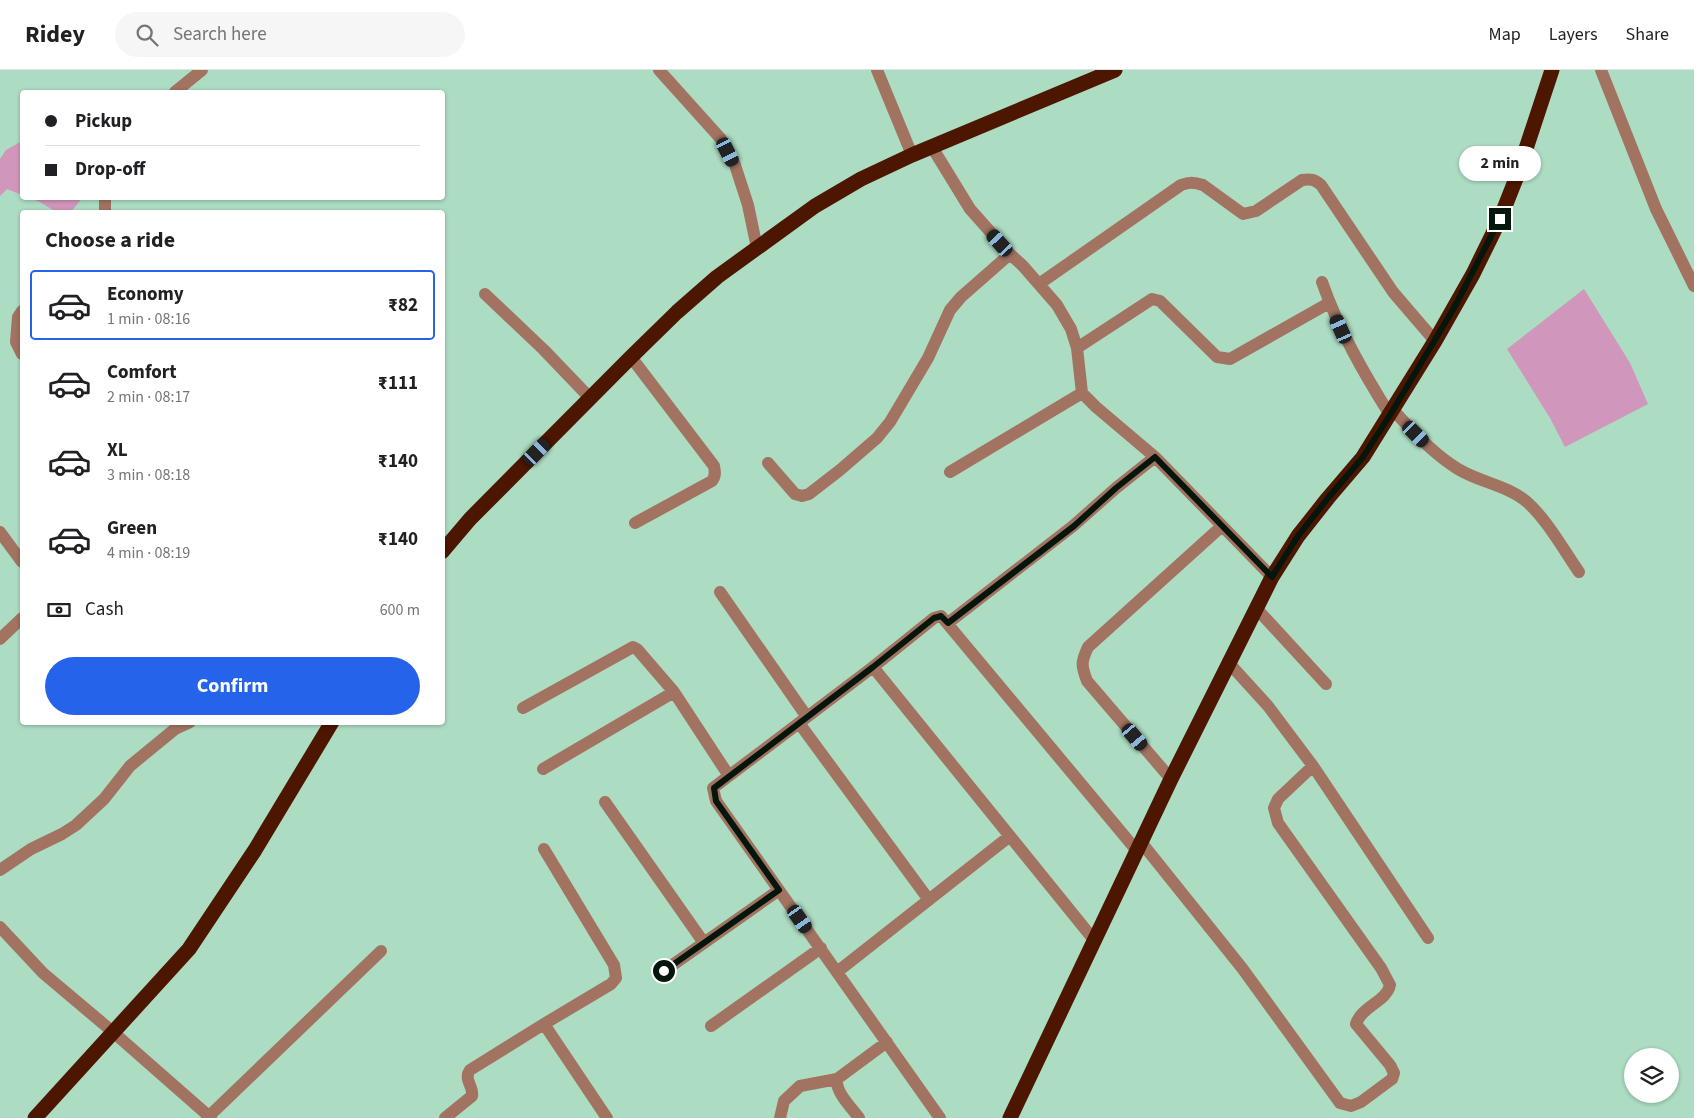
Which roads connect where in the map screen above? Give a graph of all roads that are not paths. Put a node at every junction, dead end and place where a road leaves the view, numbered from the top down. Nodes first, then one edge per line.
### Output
1 (202, 70) edge
2 (659, 70) edge
3 (877, 70) edge
4 (1115, 70) edge
5 (1552, 70) edge
6 (1601, 70) edge
7 (177, 90) edge
8 (932, 147) junction
9 (912, 155) junction
10 (757, 248) junction
11 (1010, 254) junction
12 (1322, 282) dead end
13 (1039, 284) junction
14 (1694, 286) edge
15 (485, 294) dead end
16 (1329, 303) junction
17 (20, 314) edge
18 (1435, 341) junction
19 (1077, 348) junction
20 (20, 350) edge
21 (631, 357) junction
22 (1082, 393) junction
23 (590, 398) junction
24 (1392, 413) junction
25 (1155, 457) junction
26 (768, 463) dead end
27 (950, 472) dead end
28 (635, 524) dead end
29 (1222, 526) junction
30 (0, 532) edge
31 (445, 548) edge
32 (20, 559) edge
33 (1579, 572) dead end
34 (1272, 577) junction
35 (720, 592) dead end
36 (1256, 608) junction
37 (20, 620) edge
38 (948, 623) junction
39 (0, 639) edge
40 (1228, 662) junction
41 (873, 667) junction
42 (1326, 684) dead end
43 (674, 692) junction
44 (522, 708) dead end
45 (803, 720) junction
46 (330, 725) edge
47 (172, 726) edge
48 (1313, 766) junction
49 (543, 770) dead end
50 (729, 776) junction
51 (1171, 779) junction
52 (605, 802) dead end
53 (1010, 836) junction
54 (1139, 846) junction
55 (544, 849) dead end
56 (0, 870) edge
57 (779, 890) junction
58 (929, 900) junction
59 (0, 927) edge
60 (1428, 938) dead end
61 (1094, 940) junction
62 (704, 943) junction
63 (821, 948) junction
64 (381, 952) dead end
65 (664, 971) dead end
66 (838, 972) junction
67 (544, 1024) junction
68 (711, 1026) dead end
69 (114, 1032) junction
70 (887, 1042) junction
71 (837, 1079) junction
72 (1015, 1115) edge
73 (209, 1117) edge
74 (35, 1118) edge
75 (444, 1118) edge
76 (607, 1118) edge
77 (780, 1118) edge
78 (859, 1118) edge
79 (940, 1118) edge

1 - 7 street
2 - 10 street
3 - 9 street
4 - 8 highway
5 - 18 highway
6 - 14 street
8 - 9 highway
8 - 11 street
9 - 10 highway
10 - 21 highway
11 - 13 street
11 - 26 street
12 - 16 street
13 - 18 street
13 - 19 street
15 - 23 street
16 - 19 street
16 - 24 street
17 - 20 street
18 - 24 highway
19 - 22 street
21 - 23 highway
21 - 28 street
22 - 25 street
22 - 27 street
23 - 31 highway
24 - 33 street
24 - 34 highway
25 - 29 street
25 - 38 street
29 - 34 street
29 - 51 street
30 - 32 street
34 - 36 highway
35 - 45 street
36 - 40 highway
36 - 42 street
37 - 39 street
38 - 41 street
38 - 54 street
40 - 48 street
40 - 51 highway
41 - 45 street
41 - 53 street
43 - 44 street
43 - 49 street
43 - 50 street
45 - 50 street
45 - 58 street
46 - 69 highway
47 - 56 street
48 - 54 street
48 - 60 street
50 - 57 street
51 - 54 highway
52 - 62 street
53 - 58 street
53 - 61 street
54 - 61 highway
55 - 67 street
57 - 62 street
57 - 63 street
58 - 66 street
59 - 69 street
61 - 72 highway
62 - 65 street
63 - 66 street
63 - 68 street
64 - 73 street
66 - 70 street
67 - 75 street
67 - 76 street
69 - 73 street
69 - 74 highway
70 - 71 street
70 - 79 street
71 - 77 street
71 - 78 street

